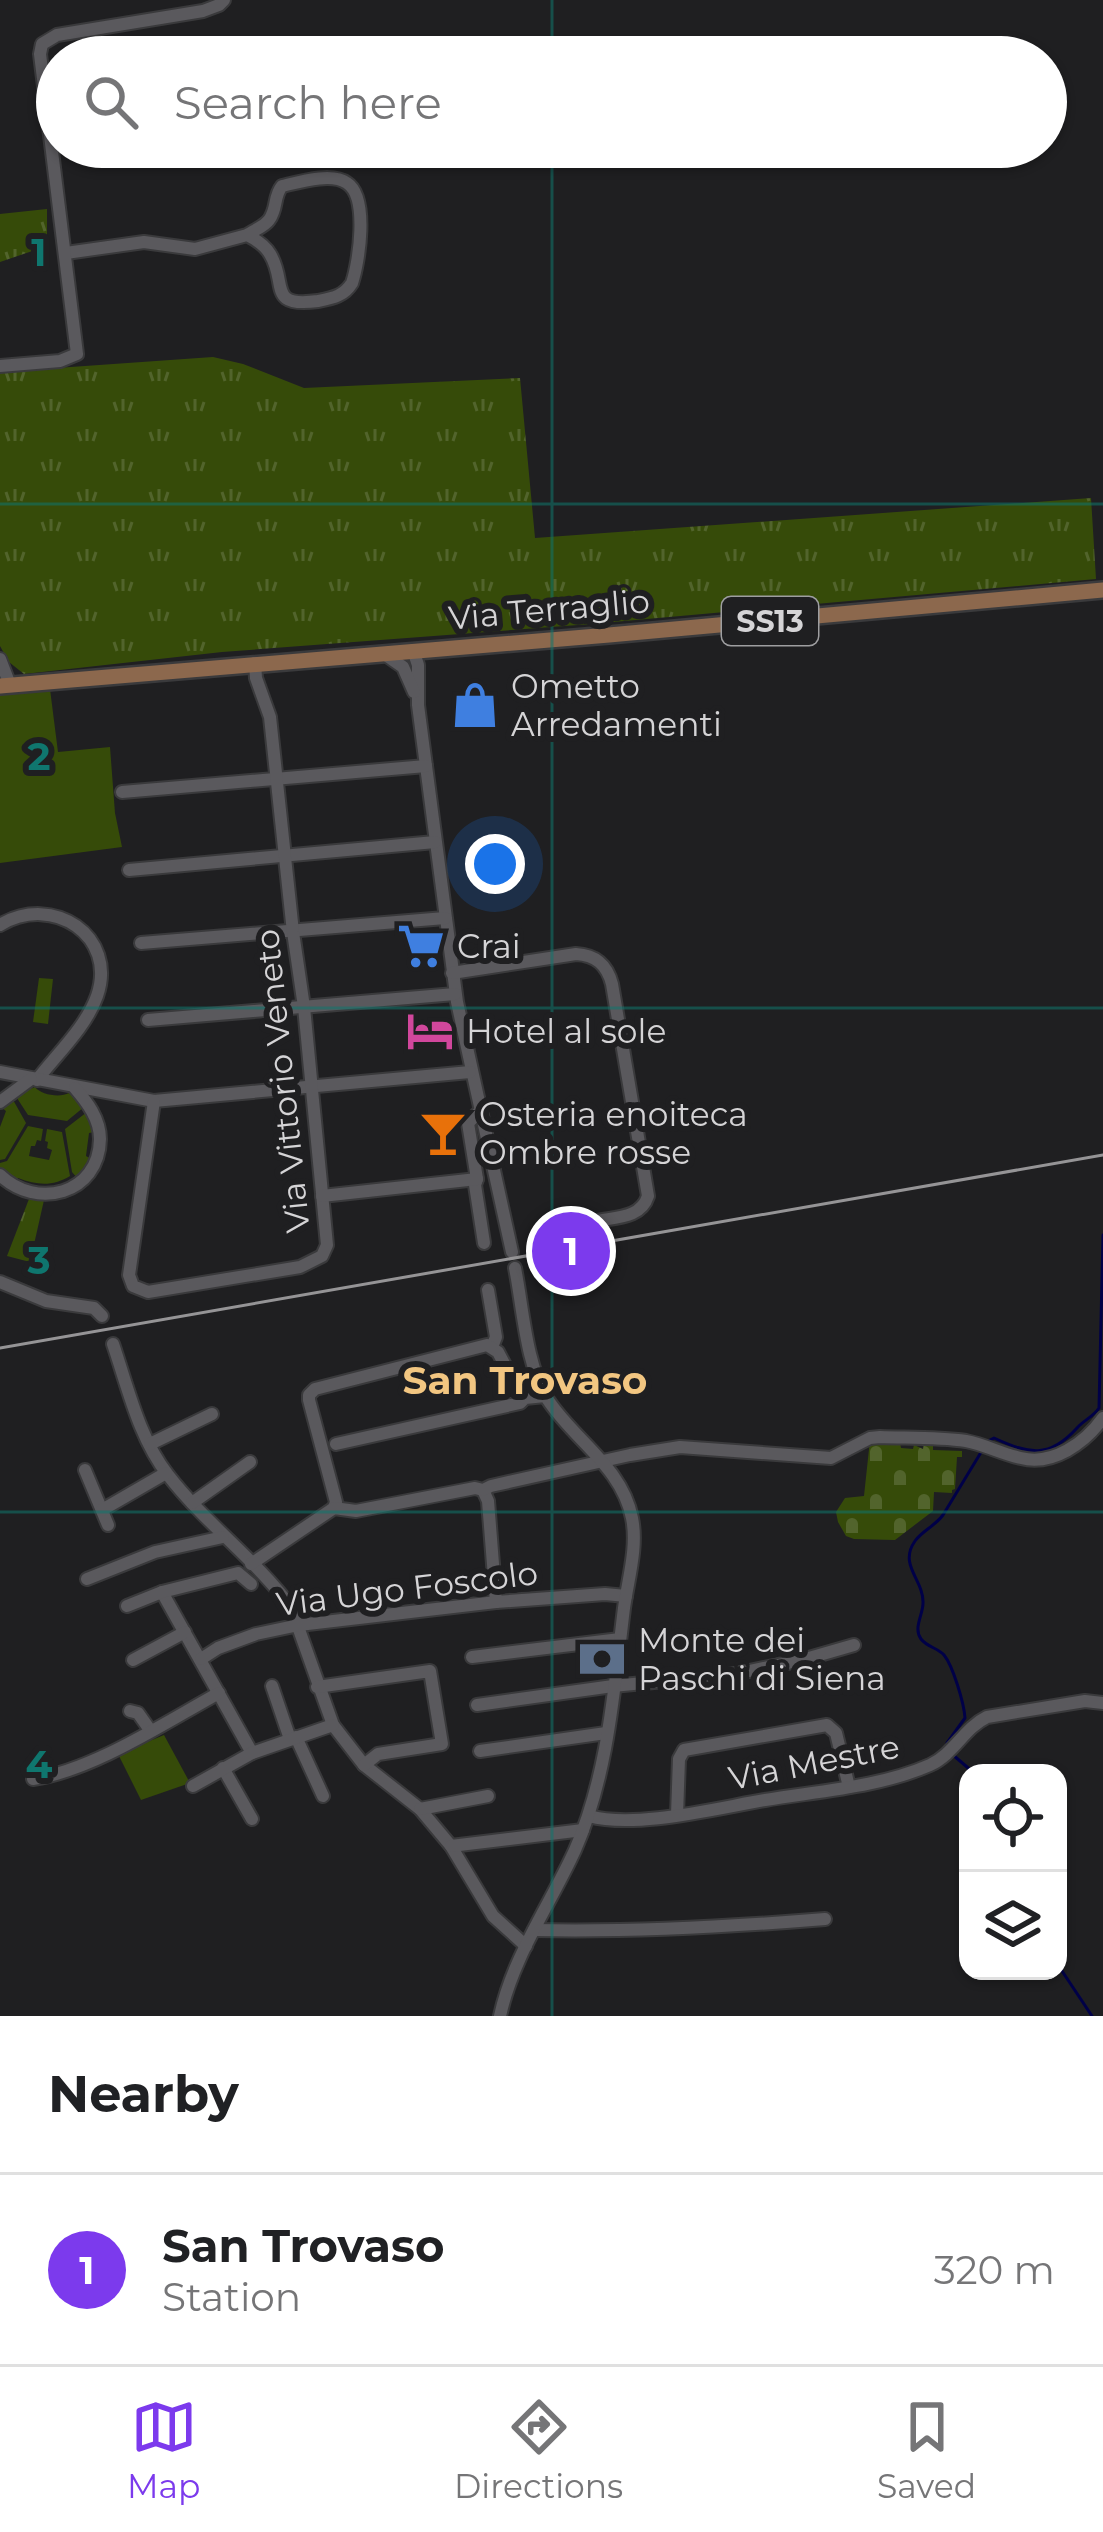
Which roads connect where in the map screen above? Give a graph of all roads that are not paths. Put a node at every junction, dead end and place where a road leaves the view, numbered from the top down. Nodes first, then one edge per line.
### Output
1 (224, 0) edge
2 (55, 36) edge
3 (57, 168) edge
4 (247, 235) junction
5 (66, 253) junction
6 (0, 366) edge
7 (1103, 590) edge
8 (441, 648) junction
9 (413, 650) junction
10 (382, 652) junction
11 (0, 659) edge
12 (255, 663) junction
13 (413, 679) junction
14 (5, 685) edge
15 (426, 766) junction
16 (278, 778) junction
17 (122, 792) dead end
18 (435, 842) junction
19 (286, 856) junction
20 (129, 870) dead end
21 (445, 918) junction
22 (0, 926) edge
23 (293, 932) junction
24 (140, 944) dead end
25 (452, 973) junction
26 (455, 994) junction
27 (304, 1007) junction
28 (148, 1020) dead end
29 (0, 1072) edge
30 (470, 1072) junction
31 (34, 1080) junction
32 (311, 1087) junction
33 (75, 1088) junction
34 (154, 1101) junction
35 (0, 1102) edge
36 (479, 1111) junction
37 (0, 1175) edge
38 (477, 1179) junction
39 (322, 1196) junction
40 (597, 1220) dead end
41 (484, 1243) dead end
42 (512, 1252) dead end
43 (515, 1268) dead end
44 (0, 1282) edge
45 (488, 1290) dead end
46 (102, 1316) dead end
47 (113, 1344) dead end
48 (492, 1347) junction
49 (545, 1396) junction
50 (525, 1398) junction
51 (212, 1414) dead end
52 (1103, 1418) edge
53 (150, 1444) junction
54 (336, 1444) dead end
55 (250, 1462) dead end
56 (603, 1462) junction
57 (85, 1470) dead end
58 (166, 1473) junction
59 (483, 1490) junction
60 (192, 1503) junction
61 (334, 1508) junction
62 (102, 1510) junction
63 (108, 1525) dead end
64 (223, 1538) junction
65 (251, 1564) junction
66 (87, 1579) dead end
67 (251, 1584) dead end
68 (162, 1592) junction
69 (626, 1596) junction
70 (496, 1602) junction
71 (127, 1606) dead end
72 (298, 1625) junction
73 (185, 1632) junction
74 (620, 1639) junction
75 (854, 1645) dead end
76 (472, 1658) dead end
77 (201, 1659) junction
78 (134, 1660) dead end
79 (272, 1686) dead end
80 (613, 1686) junction
81 (317, 1687) junction
82 (219, 1693) junction
83 (1103, 1703) edge
84 (477, 1705) dead end
85 (130, 1711) dead end
86 (332, 1725) junction
87 (150, 1730) junction
88 (606, 1733) junction
89 (293, 1738) junction
90 (480, 1751) dead end
91 (252, 1753) junction
92 (364, 1766) junction
93 (223, 1768) junction
94 (33, 1779) dead end
95 (193, 1786) dead end
96 (850, 1786) junction
97 (323, 1796) dead end
98 (488, 1796) dead end
99 (420, 1809) junction
100 (677, 1815) junction
101 (252, 1819) dead end
102 (586, 1823) junction
103 (451, 1846) junction
104 (825, 1919) dead end
105 (534, 1930) junction
106 (526, 1946) junction
107 (500, 2016) edge

1 - 2 street
3 - 5 street
4 - 4 street
4 - 5 street
5 - 6 street
7 - 8 main road, Via Terraglio / SS13
8 - 9 main road, Via Terraglio / SS13
8 - 13 street
9 - 10 main road, Via Terraglio / SS13
9 - 13 street
10 - 12 main road, Via Terraglio / SS13
10 - 13 street
11 - 14 street
12 - 14 main road, Via Terraglio / SS13
12 - 16 street, Via Vittorio Veneto
13 - 15 street
15 - 16 street
15 - 18 street
16 - 17 street
16 - 19 street, Via Vittorio Veneto
18 - 19 street
18 - 21 street
19 - 20 street
19 - 23 street, Via Vittorio Veneto
21 - 23 street
21 - 25 street
22 - 31 street
23 - 24 street
23 - 27 street, Via Vittorio Veneto
25 - 26 street
25 - 40 street
26 - 27 street
26 - 30 street
27 - 28 street
27 - 32 street, Via Vittorio Veneto
29 - 31 street
30 - 32 street
30 - 36 street
31 - 33 street
31 - 35 street
32 - 34 street
32 - 39 street, Via Vittorio Veneto
33 - 34 street
33 - 37 street
34 - 39 street, Via Vittorio Veneto
36 - 38 street
36 - 42 street
38 - 39 street
38 - 41 street
43 - 49 street
44 - 46 street
45 - 48 street
47 - 53 street
48 - 50 street
48 - 61 street
49 - 50 street
49 - 56 street
50 - 54 street
51 - 53 street
52 - 56 street
53 - 58 street
55 - 60 street
56 - 59 street
56 - 69 street
57 - 62 street
58 - 60 street
58 - 62 street
59 - 61 street
59 - 70 street
60 - 64 street
61 - 65 street
62 - 63 street
64 - 65 street
64 - 66 street
65 - 72 street
67 - 68 street
68 - 71 street
68 - 73 street
69 - 70 street, Via Ugo Foscolo
69 - 74 street
70 - 72 street, Via Ugo Foscolo
72 - 77 street, Via Ugo Foscolo
72 - 81 street
73 - 77 street
73 - 78 street
74 - 76 street
74 - 80 street
75 - 80 street
77 - 82 street
79 - 89 street
80 - 84 street
80 - 88 street
81 - 86 street
81 - 92 street
82 - 87 street
82 - 91 street
83 - 96 street, Via Mestre
85 - 87 street
86 - 89 street
86 - 92 street
87 - 94 street
88 - 90 street
88 - 102 street
89 - 91 street
89 - 97 street
91 - 93 street
92 - 99 street
93 - 95 street
93 - 101 street
96 - 100 street, Via Mestre
96 - 100 street
98 - 99 street
99 - 103 street
100 - 102 street, Via Mestre
102 - 103 street, Via Mestre
102 - 105 street
103 - 106 street
104 - 105 street
105 - 106 street
106 - 107 street

